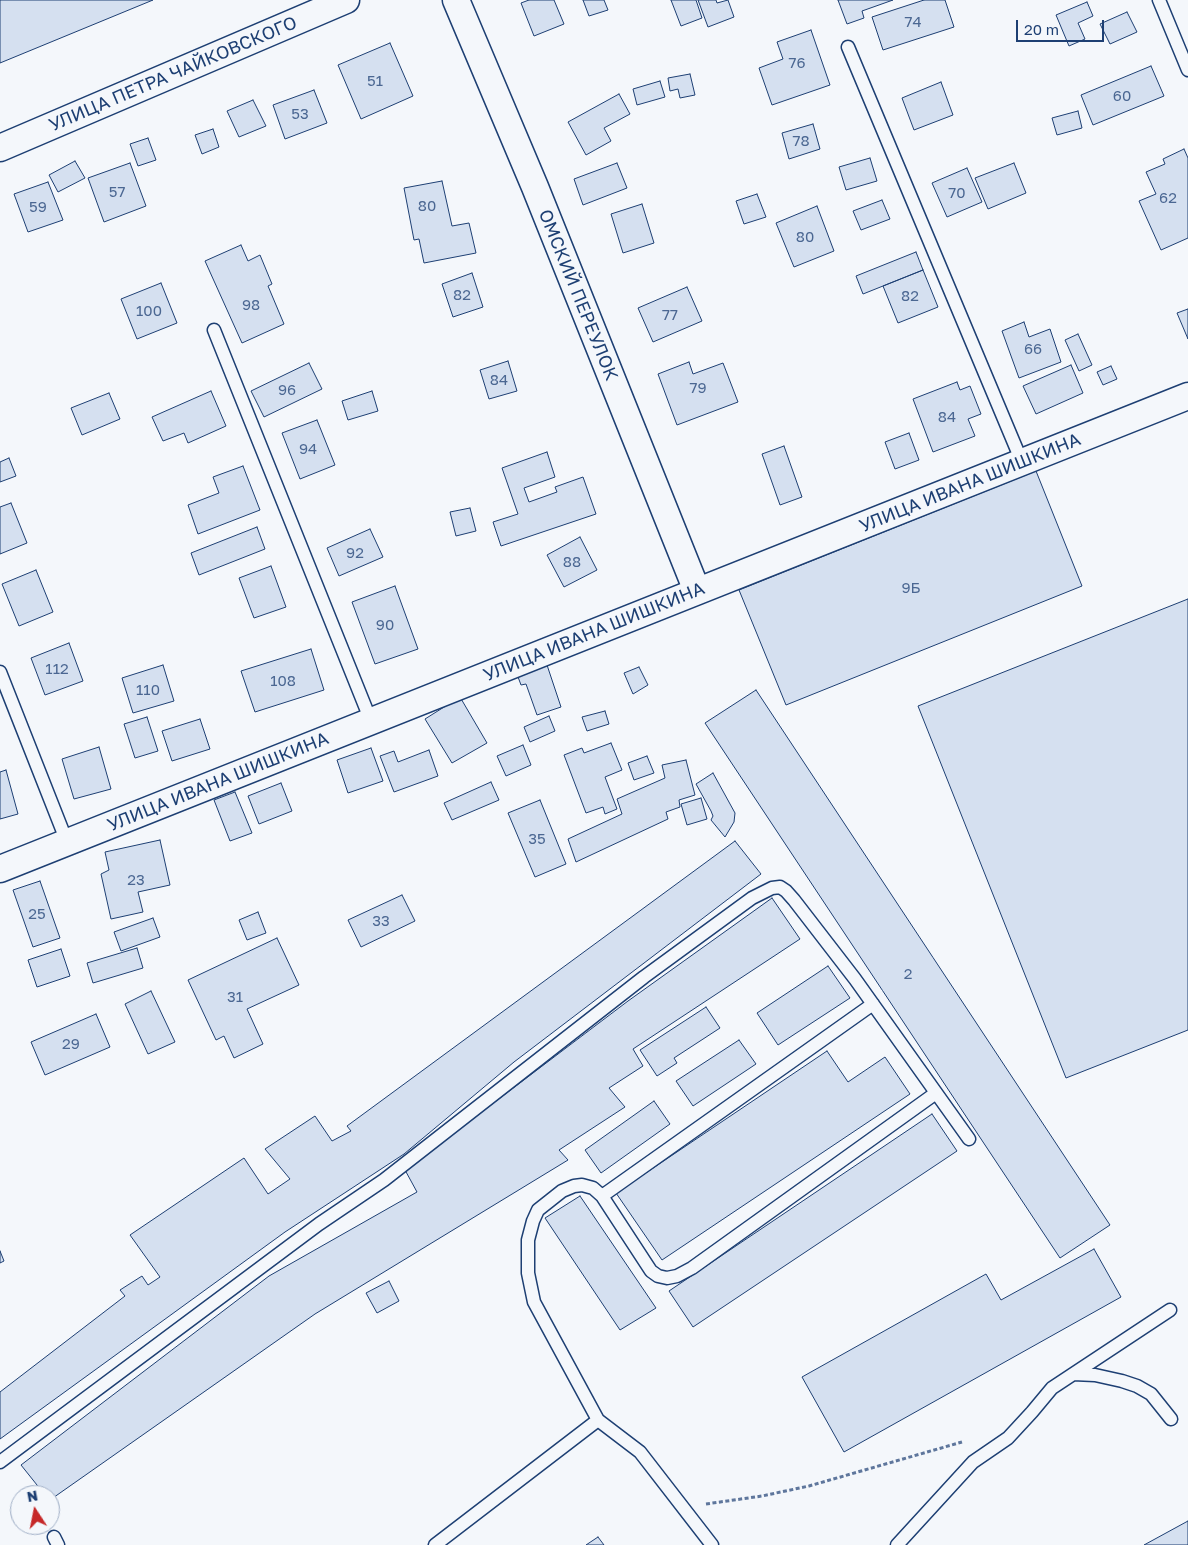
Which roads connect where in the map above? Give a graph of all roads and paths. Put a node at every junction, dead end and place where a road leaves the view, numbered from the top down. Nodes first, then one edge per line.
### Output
1 (346, 0) edge
2 (456, 0) edge
3 (1159, 0) edge
4 (848, 47) dead end
5 (1188, 70) edge
6 (0, 148) edge
7 (214, 330) dead end
8 (1188, 396) edge
9 (1022, 462) junction
10 (697, 591) junction
11 (0, 672) edge
12 (371, 721) junction
13 (67, 842) junction
14 (0, 869) edge
15 (873, 1004) junction
16 (936, 1093) junction
17 (969, 1139) dead end
18 (602, 1196) junction
19 (1170, 1310) dead end
20 (1073, 1374) junction
21 (1171, 1419) dead end
22 (598, 1420) junction
23 (968, 1440) dead end
24 (0, 1462) edge
25 (683, 1507) junction
26 (435, 1545) edge
27 (712, 1545) edge
28 (897, 1545) edge

1 - 6 street, УЛИЦА ПЕТРА ЧАЙКОВСКОГО
2 - 10 street, ОМСКИЙ ПЕРЕУЛОК
3 - 5 lane
4 - 9 lane
7 - 12 lane
8 - 9 street, УЛИЦА ИВАНА ШИШКИНА
9 - 10 street, УЛИЦА ИВАНА ШИШКИНА
10 - 12 street, УЛИЦА ИВАНА ШИШКИНА
11 - 13 lane
12 - 13 street, УЛИЦА ИВАНА ШИШКИНА
13 - 14 street, УЛИЦА ИВАНА ШИШКИНА
15 - 16 lane
15 - 18 lane
15 - 24 lane
16 - 17 lane
16 - 18 lane
18 - 22 lane
19 - 20 lane
20 - 21 lane
20 - 28 lane
22 - 25 lane
22 - 26 lane
23 - 25 path
25 - 27 lane

